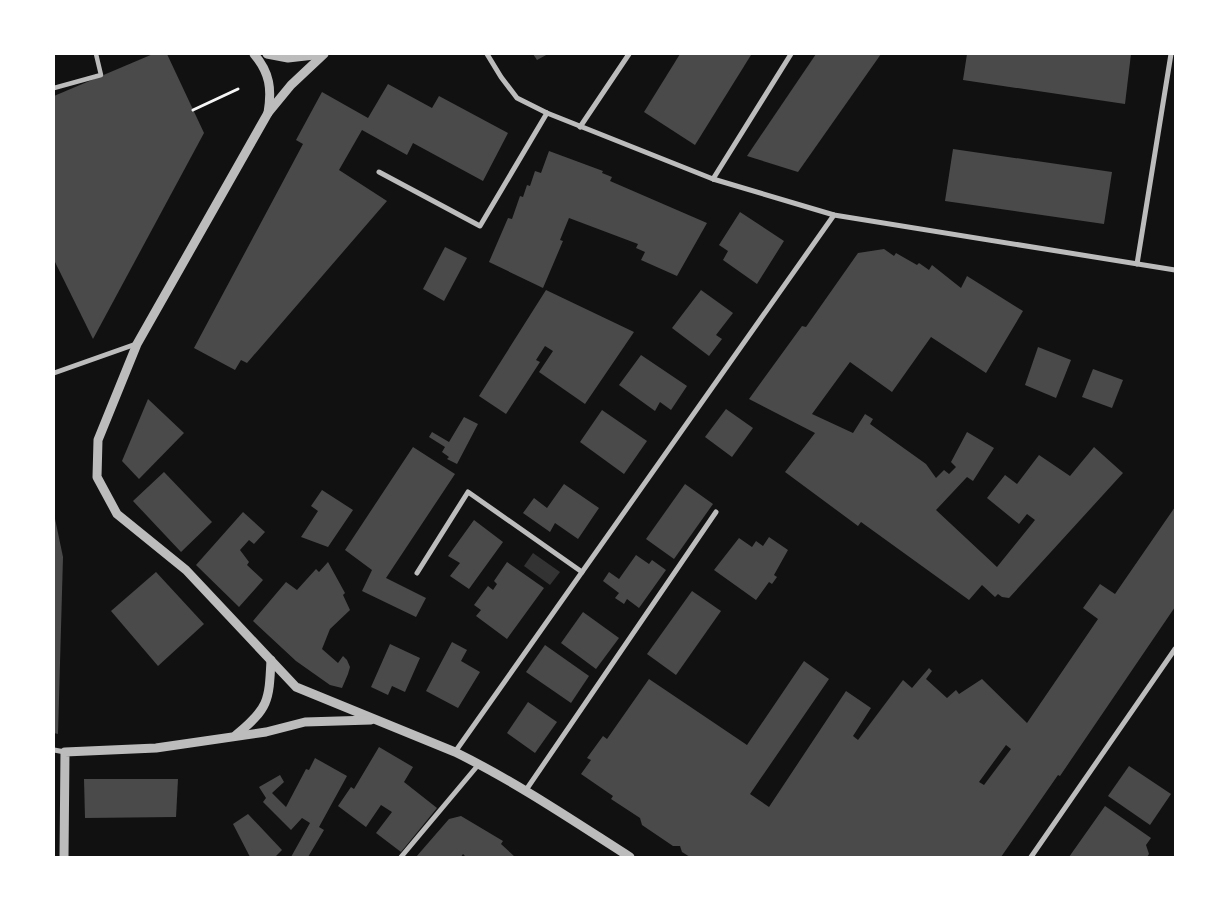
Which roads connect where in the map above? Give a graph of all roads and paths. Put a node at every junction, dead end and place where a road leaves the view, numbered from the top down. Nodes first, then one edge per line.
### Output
1 (96, 54) edge
2 (254, 54) edge
3 (267, 54) edge
4 (323, 54) edge
5 (488, 54) edge
6 (629, 54) edge
7 (791, 54) edge
8 (1172, 54) edge
9 (54, 88) edge
10 (238, 89) dead end
11 (193, 110) dead end
12 (268, 113) junction
13 (547, 113) junction
14 (580, 127) junction
15 (379, 172) dead end
16 (713, 179) junction
17 (834, 215) junction
18 (1137, 264) junction
19 (1175, 270) edge
20 (137, 344) junction
21 (54, 373) edge
22 (716, 512) dead end
23 (582, 572) junction
24 (417, 573) dead end
25 (1175, 649) edge
26 (271, 660) junction
27 (376, 720) junction
28 (236, 736) junction
29 (54, 750) edge
30 (65, 752) junction
31 (455, 752) junction
32 (479, 764) junction
33 (526, 790) junction
34 (64, 857) edge
35 (401, 857) edge
36 (630, 857) edge
37 (1031, 857) edge

1 - 9 street
2 - 12 street
3 - 4 street
4 - 12 street
5 - 13 street
6 - 14 street
7 - 16 street
8 - 18 street
10 - 11 path
12 - 20 street
13 - 14 street
13 - 15 street
14 - 16 street
16 - 17 street
17 - 18 street
17 - 23 street
18 - 19 street
20 - 21 street
20 - 26 street
22 - 33 street
23 - 24 street
23 - 31 street
25 - 37 street
26 - 27 street
26 - 28 street
27 - 28 street
27 - 31 street
28 - 30 street
29 - 30 street
30 - 34 street
31 - 32 street
32 - 33 street
32 - 35 street
33 - 36 street

